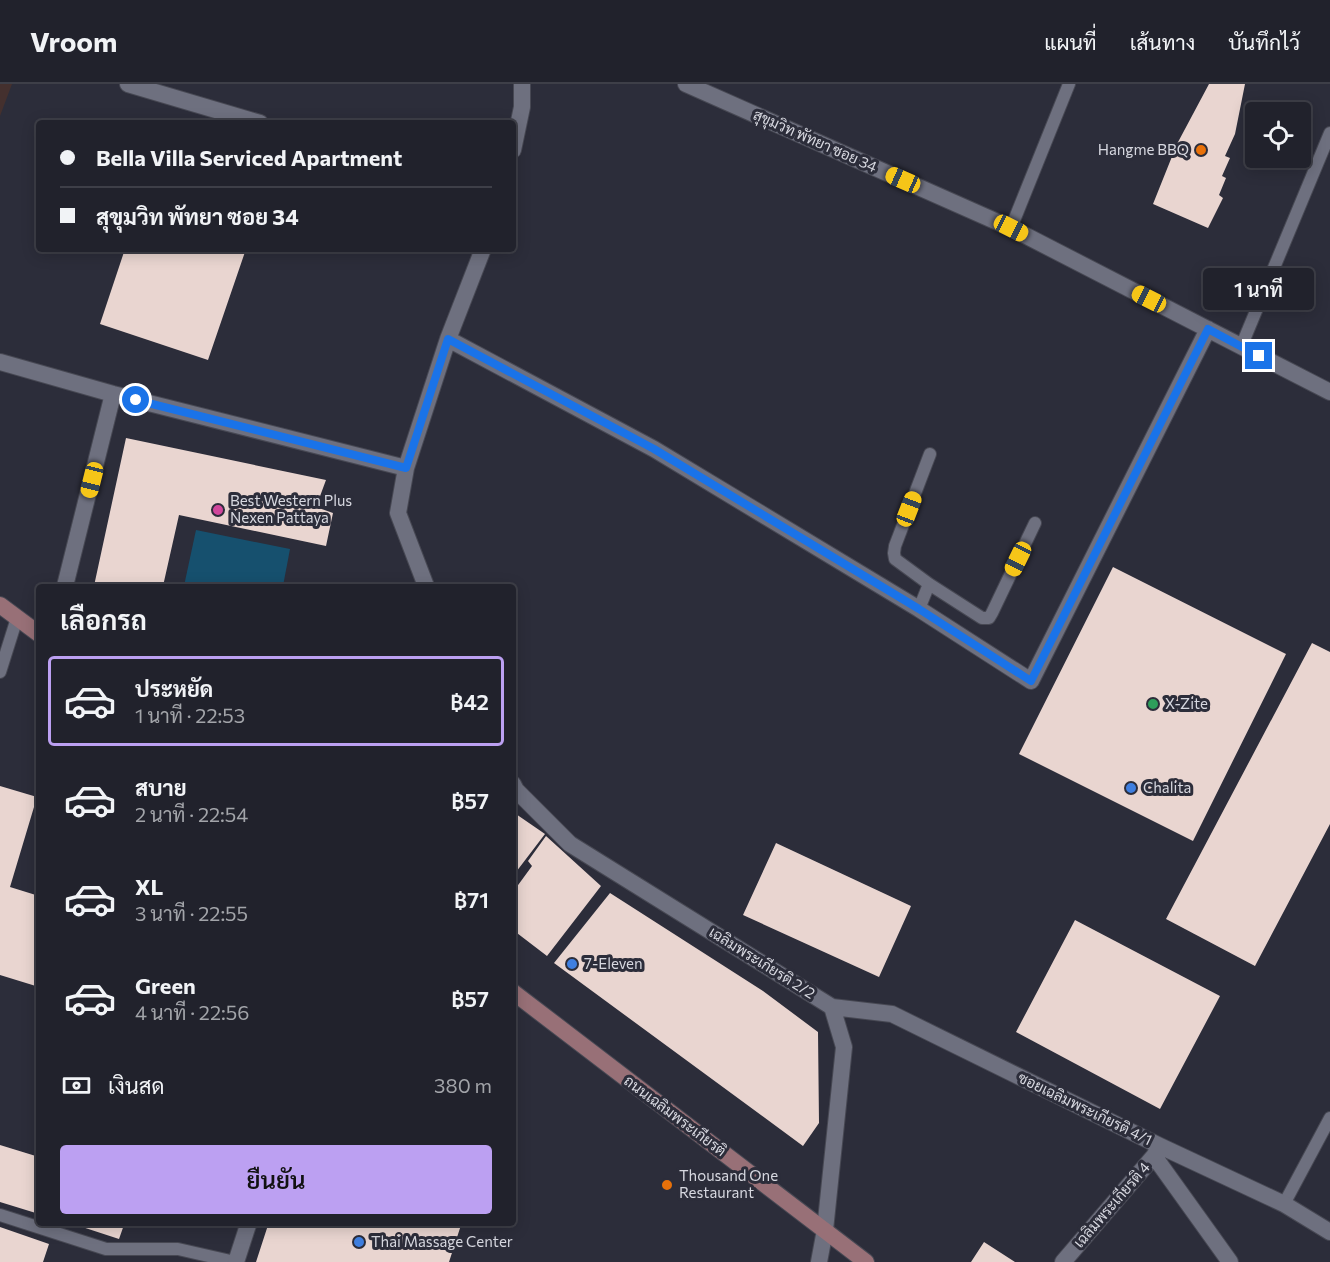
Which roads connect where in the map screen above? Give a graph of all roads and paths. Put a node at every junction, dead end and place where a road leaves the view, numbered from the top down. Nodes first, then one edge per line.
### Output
1 (128, 84) edge
2 (522, 84) edge
3 (686, 84) edge
4 (1069, 84) edge
5 (250, 120) edge
6 (1330, 133) edge
7 (516, 136) edge
8 (1011, 228) junction
9 (482, 252) edge
10 (1208, 329) junction
11 (448, 339) junction
12 (1241, 347) junction
13 (0, 362) edge
14 (1330, 392) edge
15 (113, 394) junction
16 (930, 454) dead end
17 (406, 468) junction
18 (1035, 523) dead end
19 (66, 584) edge
20 (425, 584) edge
21 (929, 584) junction
22 (0, 605) edge
23 (919, 609) junction
24 (17, 618) junction
25 (36, 632) edge
26 (0, 672) edge
27 (516, 789) edge
28 (516, 994) edge
29 (832, 1006) junction
30 (1330, 1118) edge
31 (1157, 1151) junction
32 (1284, 1204) junction
33 (0, 1215) edge
34 (248, 1226) edge
35 (825, 1230) junction
36 (1330, 1232) edge
37 (235, 1262) edge
38 (819, 1262) edge
39 (866, 1262) edge
40 (1063, 1262) edge
41 (1230, 1262) edge

1 - 5 street
2 - 7 street
3 - 8 street, สุขุมวิท พัทยา ซอย 34
4 - 8 lane
6 - 12 lane
8 - 10 street, สุขุมวิท พัทยา ซอย 34
9 - 11 street
10 - 12 street, สุขุมวิท พัทยา ซอย 34
10 - 23 street
11 - 17 street
11 - 23 street
12 - 14 street, สุขุมวิท พัทยา ซอย 34
13 - 15 street
15 - 17 street
15 - 19 street
16 - 21 lane
17 - 20 street
18 - 21 lane
21 - 23 lane
22 - 24 main road
24 - 25 main road
24 - 26 lane
27 - 29 street, เฉลิมพระเกียรติ 2/2
28 - 35 main road, ถนนเฉลิมพระเกียรติ
29 - 31 street, ซอยเฉลิมพระเกียรติ 4/1
29 - 35 street, เฉลิมพระเกียรติ 2/2
30 - 32 lane
31 - 32 street, ซอยเฉลิมพระเกียรติ 4/1
31 - 40 street, เฉลิมพระเกียรติ 4
31 - 41 street
32 - 36 street, ซอยเฉลิมพระเกียรติ 4/1
33 - 37 lane
34 - 37 street
35 - 38 street, เฉลิมพระเกียรติ 2/2
35 - 39 main road, ถนนเฉลิมพระเกียรติ

